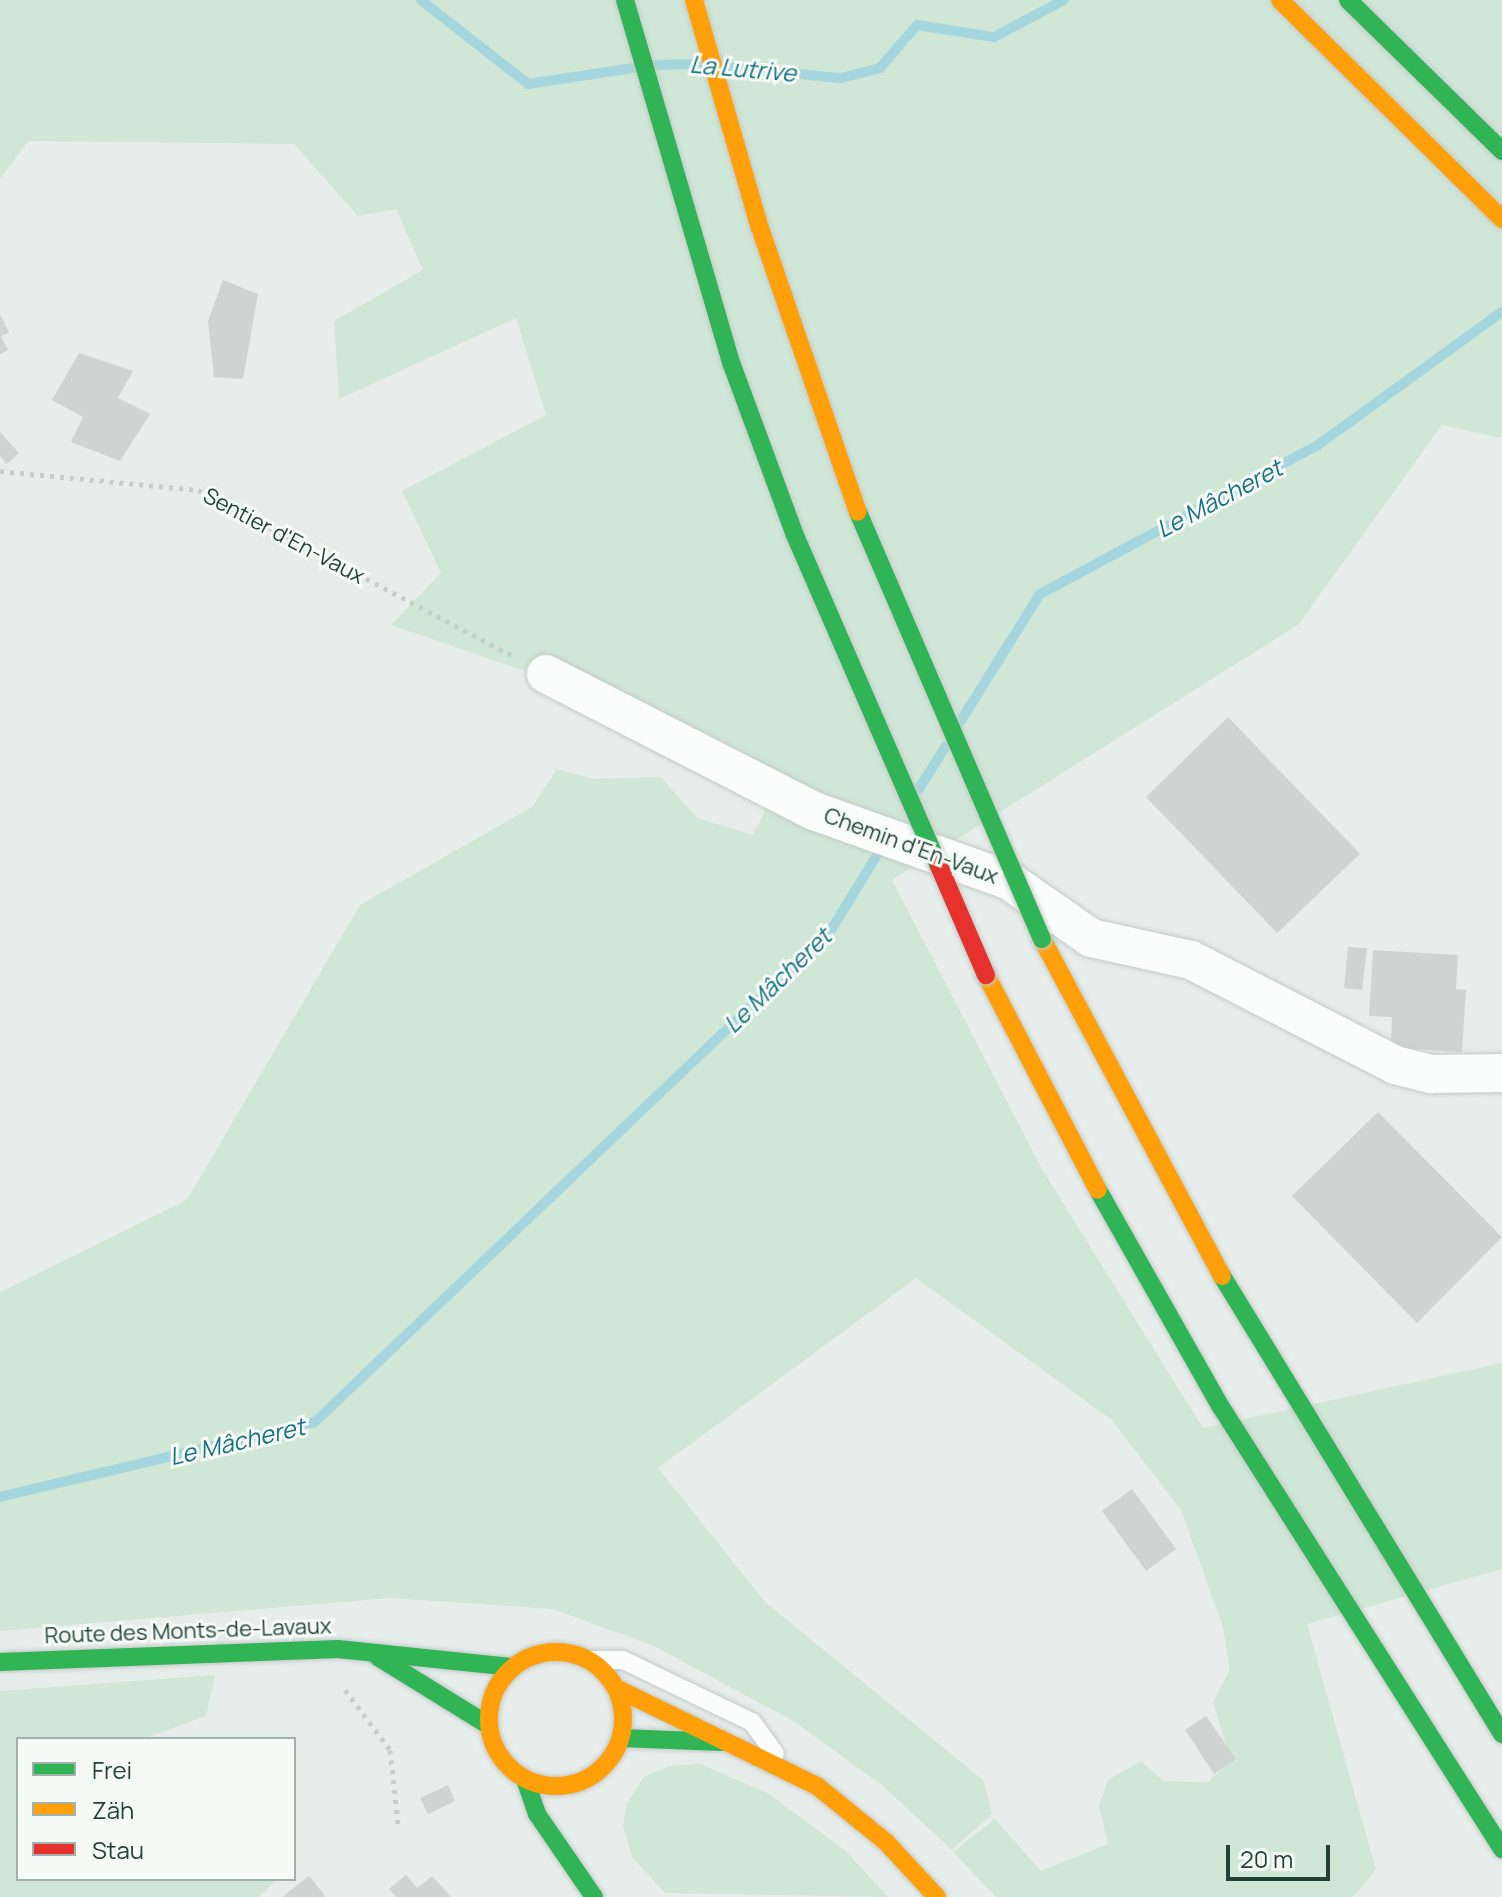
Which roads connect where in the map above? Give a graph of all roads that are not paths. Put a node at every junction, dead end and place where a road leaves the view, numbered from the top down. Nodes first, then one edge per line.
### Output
1 (625, 0) edge
2 (694, 0) edge
3 (1280, 0) edge
4 (1348, 0) edge
5 (1502, 151) edge
6 (1502, 219) edge
7 (546, 674) road end
8 (1502, 1073) edge
9 (376, 1656) junction
10 (588, 1660) junction
11 (0, 1662) edge
12 (513, 1667) junction
13 (616, 1688) junction
14 (488, 1725) junction
15 (1502, 1734) edge
16 (621, 1738) junction
17 (721, 1742) junction
18 (782, 1764) junction
19 (525, 1779) junction
20 (587, 1779) junction
21 (580, 1802) dead end
22 (576, 1826) dead end
23 (1502, 1849) edge
24 (572, 1864) junction
25 (594, 1897) edge
26 (937, 1897) edge

1 - 23 main road, bridge
2 - 15 main road, bridge
3 - 6 main road
4 - 5 main road
7 - 8 street, Chemin d'En-Vaux
9 - 11 main road, Route des Monts-de-Lavaux
9 - 12 main road, Route des Monts-de-Lavaux
9 - 14 main road
10 - 12 main road
10 - 13 main road
10 - 18 lane
12 - 14 main road
13 - 16 main road
13 - 17 main road
14 - 19 main road
16 - 17 main road
16 - 20 main road
17 - 18 main road
18 - 26 main road
19 - 20 main road
19 - 24 main road
20 - 21 main road
22 - 24 main road
24 - 25 main road

